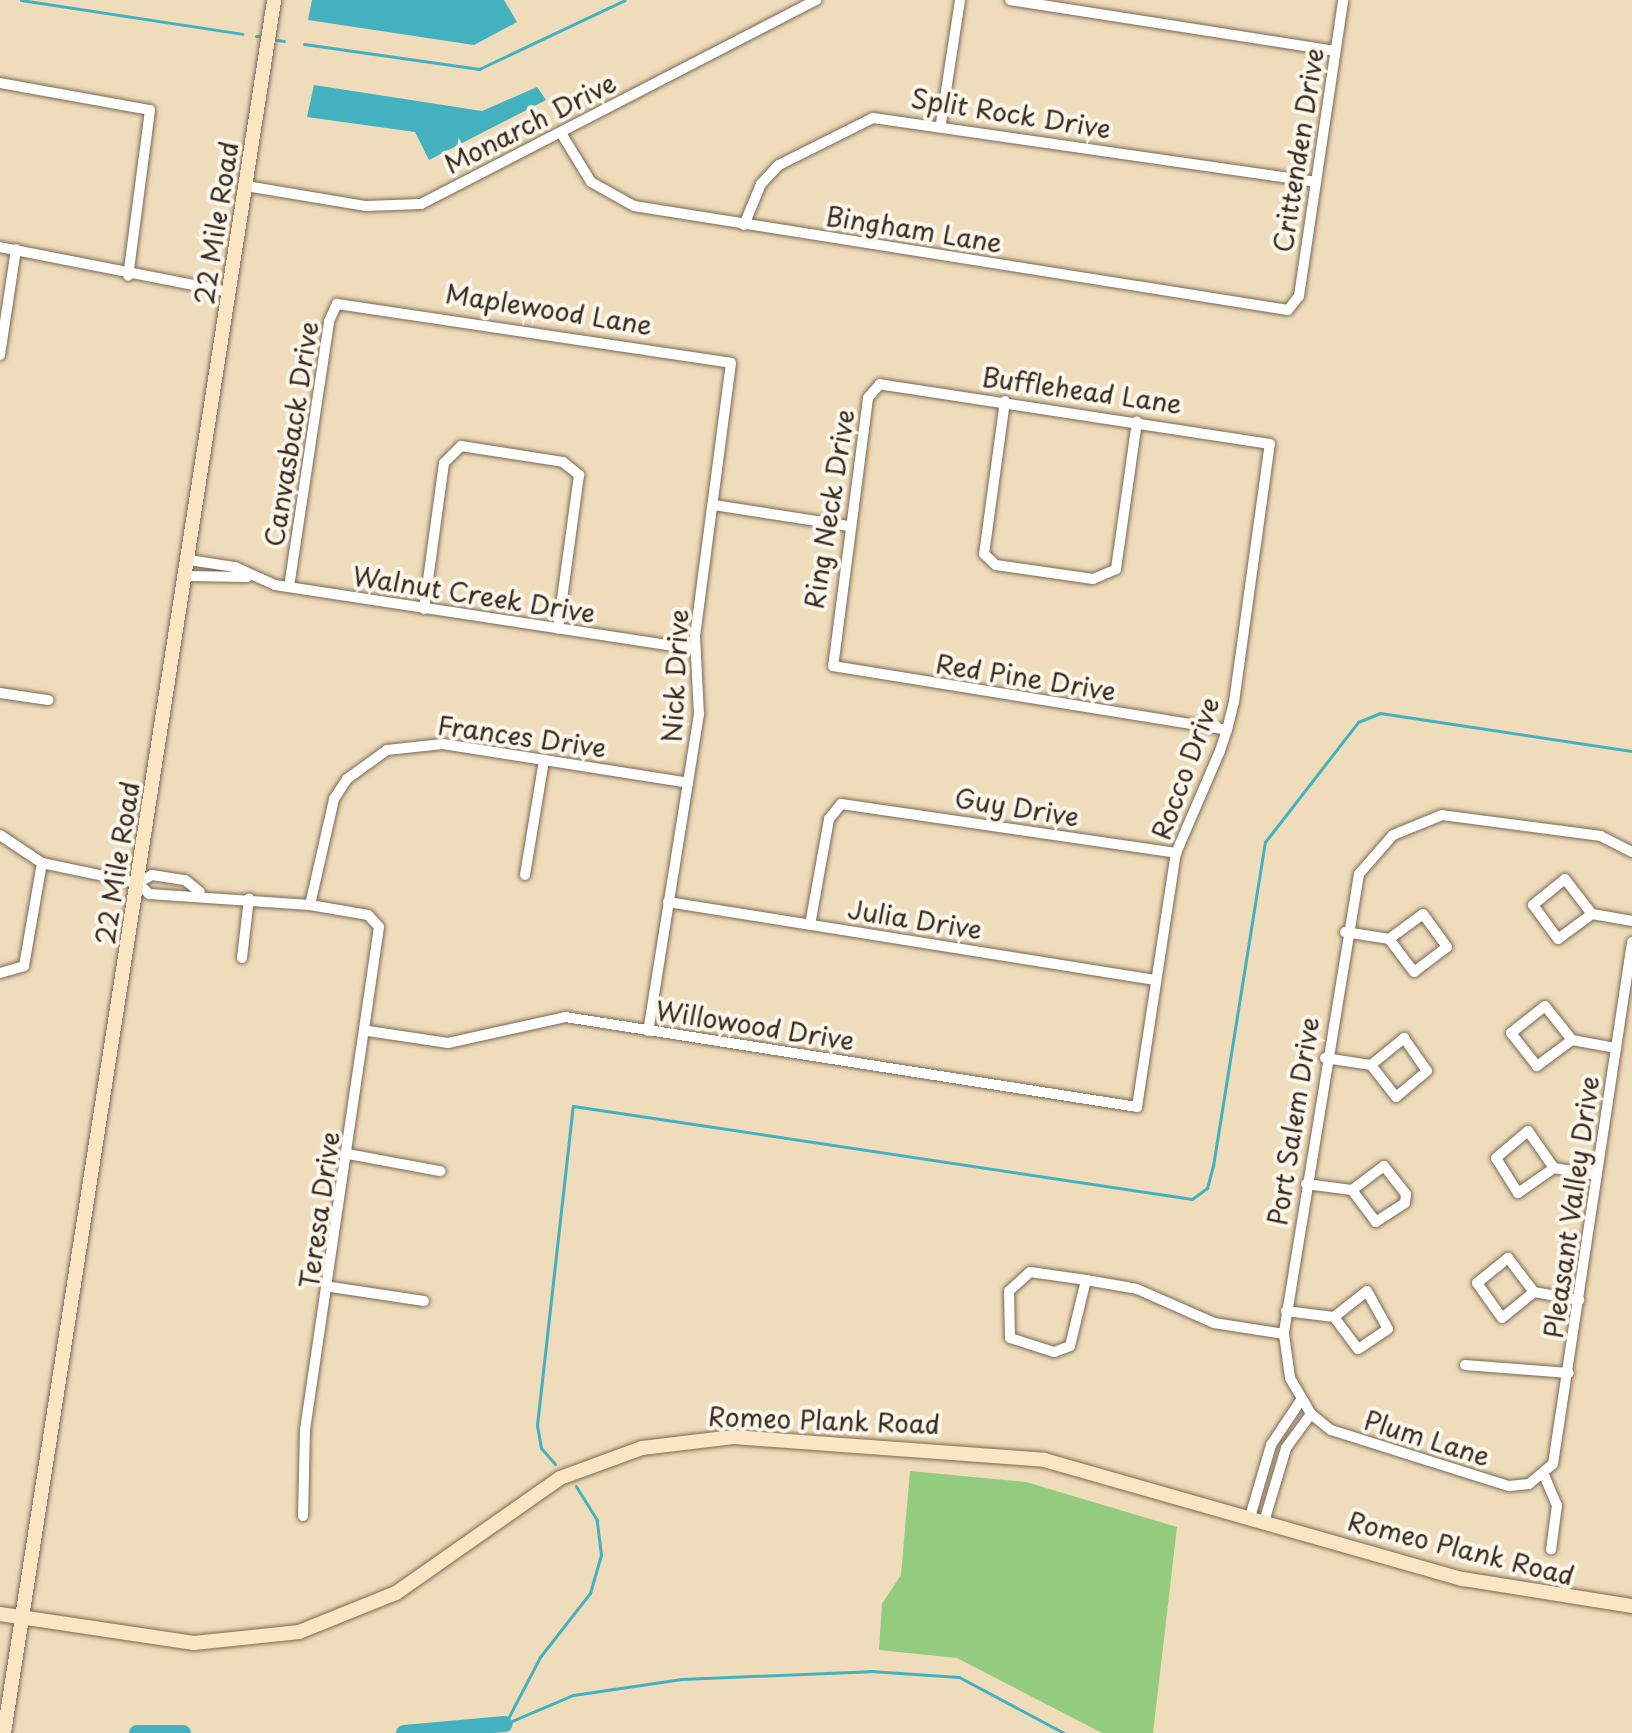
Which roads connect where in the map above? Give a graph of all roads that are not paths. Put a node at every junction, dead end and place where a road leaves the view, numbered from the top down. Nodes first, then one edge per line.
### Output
1 (274, 0) edge
2 (817, 0) edge
3 (960, 0) edge
4 (1010, 0) edge
5 (1343, 0) edge
6 (1335, 51) junction
7 (0, 83) edge
8 (941, 123) junction
9 (561, 133) junction
10 (1315, 182) junction
11 (246, 186) junction
12 (744, 225) junction
13 (0, 247) edge
14 (16, 249) junction
15 (128, 276) junction
16 (230, 292) junction
17 (352, 301) joint
18 (1293, 305) joint
19 (0, 355) edge
20 (734, 369) joint
21 (886, 383) joint
22 (1005, 401) junction
23 (1137, 421) junction
24 (1270, 444) joint
25 (714, 505) junction
26 (848, 526) junction
27 (189, 560) junction
28 (187, 576) junction
29 (247, 577) junction
30 (289, 587) junction
31 (424, 609) junction
32 (558, 629) junction
33 (695, 649) junction
34 (829, 653) joint
35 (0, 693) edge
36 (48, 700) dead end
37 (1227, 730) junction
38 (544, 760) junction
39 (688, 783) junction
40 (0, 835) edge
41 (1632, 851) edge
42 (1176, 853) junction
43 (42, 863) junction
44 (525, 875) dead end
45 (138, 883) junction
46 (200, 892) junction
47 (249, 898) junction
48 (668, 902) junction
49 (310, 905) junction
50 (1592, 914) junction
51 (1632, 921) edge
52 (810, 925) junction
53 (1345, 932) junction
54 (1389, 939) junction
55 (1632, 942) edge
56 (242, 958) dead end
57 (0, 973) edge
58 (1155, 980) junction
59 (368, 1031) junction
60 (648, 1031) junction
61 (1572, 1040) junction
62 (1616, 1048) junction
63 (1325, 1058) junction
64 (1371, 1065) junction
65 (1137, 1107) joint
66 (348, 1154) junction
67 (1554, 1168) junction
68 (440, 1171) dead end
69 (1596, 1175) junction
70 (1306, 1184) junction
71 (1352, 1190) junction
72 (1086, 1280) junction
73 (331, 1287) junction
74 (1534, 1292) junction
75 (1579, 1300) junction
76 (424, 1301) dead end
77 (1286, 1311) junction
78 (1334, 1317) junction
79 (1284, 1334) junction
80 (1465, 1365) dead end
81 (1569, 1373) junction
82 (1301, 1400) junction
83 (1311, 1414) junction
84 (1540, 1477) junction
85 (303, 1516) dead end
86 (1257, 1519) junction
87 (1551, 1550) dead end
88 (1632, 1606) edge
89 (0, 1614) edge
90 (21, 1617) junction
91 (4, 1733) edge

1 - 11 street, 22 Mile Road
2 - 9 street, Monarch Drive
3 - 8 street
4 - 6 street
5 - 6 street, Crittenden Drive
6 - 10 street, Crittenden Drive
7 - 15 street
8 - 10 street, Split Rock Drive
8 - 12 street, Split Rock Drive
9 - 11 street, Monarch Drive
9 - 12 street, Bingham Lane
10 - 18 street, Crittenden Drive
11 - 16 street, 22 Mile Road
12 - 18 street, Bingham Lane
13 - 14 street
14 - 15 street
14 - 19 street
15 - 16 street
16 - 27 street, 22 Mile Road
17 - 20 street, Maplewood Lane
17 - 30 street, Canvasback Drive
20 - 25 street, Nick Drive
21 - 22 street, Bufflehead Lane
21 - 26 street, Ring Neck Drive
22 - 23 street, Bufflehead Lane
22 - 23 street
23 - 24 street, Bufflehead Lane
24 - 37 street, Rocco Drive
25 - 26 street
25 - 33 street, Nick Drive
26 - 34 street, Ring Neck Drive
27 - 28 street, 22 Mile Road
27 - 29 street, Walnut Creek Drive
28 - 29 street, Walnut Creek Drive
28 - 45 street, 22 Mile Road
29 - 30 street, Walnut Creek Drive
30 - 31 street, Walnut Creek Drive
31 - 32 street, Walnut Creek Drive
31 - 32 street
32 - 33 street, Walnut Creek Drive
33 - 39 street, Nick Drive
34 - 37 street, Red Pine Drive
35 - 36 street
37 - 42 street, Rocco Drive
38 - 39 street, Frances Drive
38 - 44 street
38 - 49 street, Frances Drive
39 - 48 street, Nick Drive
40 - 43 street
41 - 53 street, Port Salem Drive
42 - 52 street, Guy Drive
42 - 58 street, Rocco Drive
43 - 45 street
43 - 57 street
45 - 46 street
45 - 46 street
45 - 90 street, 22 Mile Road
46 - 47 street
47 - 49 street
47 - 56 street
48 - 52 street, Julia Drive
48 - 60 street, Nick Drive
49 - 59 street, Teresa Drive
50 - 50 street
50 - 51 street
52 - 58 street, Julia Drive
53 - 54 street
53 - 63 street, Port Salem Drive
54 - 54 street
55 - 62 street, Pleasant Valley Drive
58 - 65 street, Rocco Drive
59 - 60 street, Willowood Drive
59 - 66 street, Teresa Drive
60 - 65 street, Willowood Drive
61 - 61 street
61 - 62 street
62 - 69 street, Pleasant Valley Drive
63 - 64 street
63 - 70 street, Port Salem Drive
64 - 64 street
66 - 68 street
66 - 73 street, Teresa Drive
67 - 67 street
67 - 69 street
69 - 75 street, Pleasant Valley Drive
70 - 71 street
70 - 77 street, Port Salem Drive
71 - 71 street
72 - 72 street
72 - 79 street
73 - 76 street
73 - 85 street, Teresa Drive
74 - 74 street
74 - 75 street
75 - 81 street, Pleasant Valley Drive
77 - 78 street
77 - 79 street, Port Salem Drive
78 - 78 street
79 - 82 street, Port Salem Drive
80 - 81 street
81 - 84 street, Pleasant Valley Drive
82 - 83 street, Port Salem Drive
82 - 86 street
83 - 84 street, Plum Lane
83 - 86 street
84 - 87 street
86 - 88 street, Romeo Plank Road
86 - 90 street, Romeo Plank Road
89 - 90 street, Romeo Plank Road
90 - 91 street, 22 Mile Road

